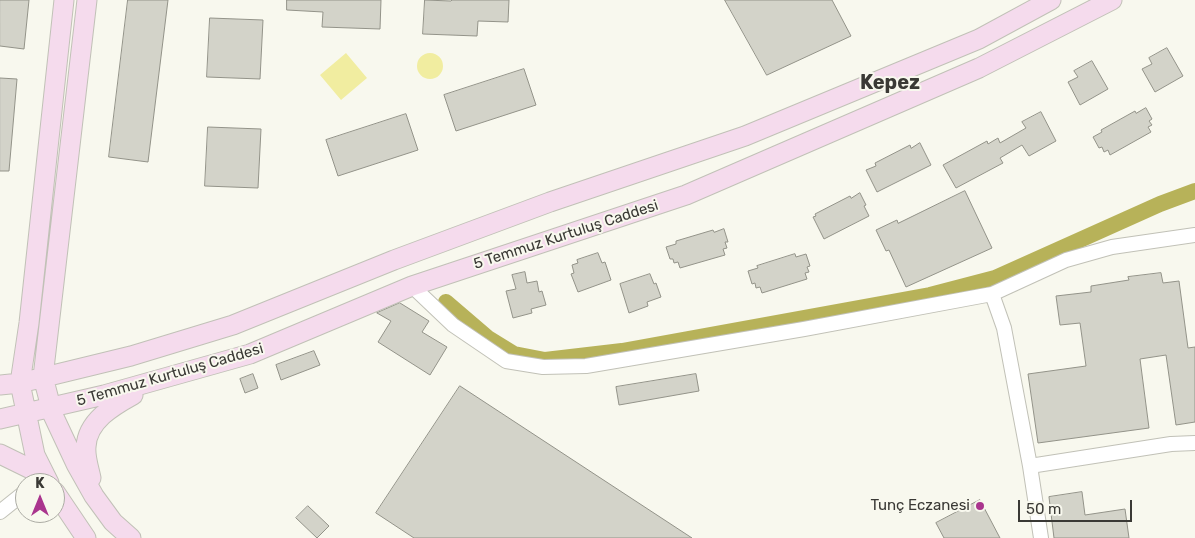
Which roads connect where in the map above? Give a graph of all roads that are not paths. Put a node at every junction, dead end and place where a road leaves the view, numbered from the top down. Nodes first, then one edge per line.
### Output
1 (64, 0) edge
2 (87, 0) edge
3 (1051, 0) edge
4 (1112, 0) edge
5 (1195, 235) edge
6 (412, 286) junction
7 (992, 294) junction
8 (43, 377) junction
9 (154, 382) junction
10 (20, 383) junction
11 (0, 385) edge
12 (51, 408) junction
13 (25, 414) junction
14 (0, 419) edge
15 (1195, 443) edge
16 (0, 454) edge
17 (1030, 466) junction
18 (30, 473) edge
19 (41, 473) edge
20 (94, 496) junction
21 (15, 500) edge
22 (65, 507) edge
23 (0, 512) edge
24 (86, 538) edge
25 (130, 538) edge
26 (1041, 538) edge

1 - 10 main road
2 - 8 main road
3 - 8 main road, 5 Temmuz Kurtuluş Caddesi
4 - 6 main road, 5 Temmuz Kurtuluş Caddesi
5 - 7 street
6 - 7 street
6 - 9 main road, 5 Temmuz Kurtuluş Caddesi
7 - 17 street
8 - 10 main road, 5 Temmuz Kurtuluş Caddesi
8 - 12 main road
9 - 12 main road, 5 Temmuz Kurtuluş Caddesi
9 - 20 main road
10 - 11 main road, 5 Temmuz Kurtuluş Caddesi
10 - 13 main road
12 - 13 main road, 5 Temmuz Kurtuluş Caddesi
12 - 20 main road
13 - 14 main road, 5 Temmuz Kurtuluş Caddesi
13 - 19 main road
15 - 17 street
16 - 18 main road
17 - 26 street
20 - 25 main road
21 - 23 street
22 - 24 main road

